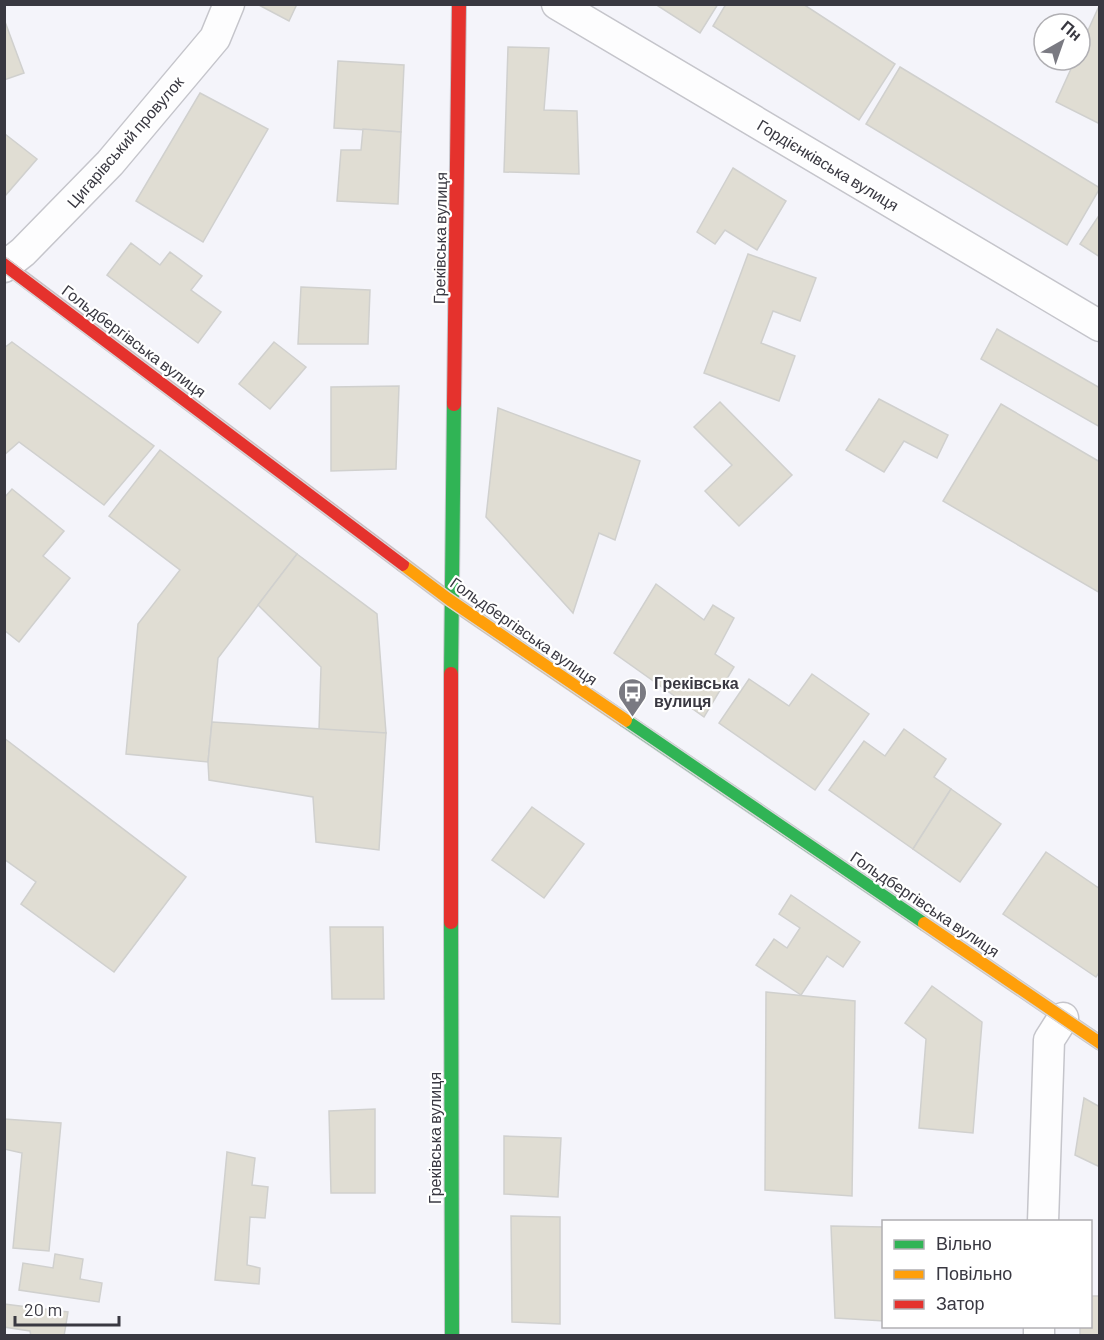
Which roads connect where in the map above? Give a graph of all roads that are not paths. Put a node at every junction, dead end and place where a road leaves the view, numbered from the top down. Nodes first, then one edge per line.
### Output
1 (229, 4) edge
2 (459, 4) edge
3 (557, 4) edge
4 (5, 265) edge
5 (1100, 326) edge
6 (450, 601) junction
7 (1063, 1018) junction
8 (1100, 1043) edge
9 (1043, 1220) edge
10 (452, 1335) edge

1 - 4 street, Цигарівський провулок
2 - 6 main road, Греківська вулиця
3 - 5 street, Гордієнківська вулиця
4 - 6 main road, Гольдбергівська вулиця
6 - 7 main road, Гольдбергівська вулиця
6 - 10 main road, Греківська вулиця
7 - 8 main road, Гольдбергівська вулиця
7 - 9 street

